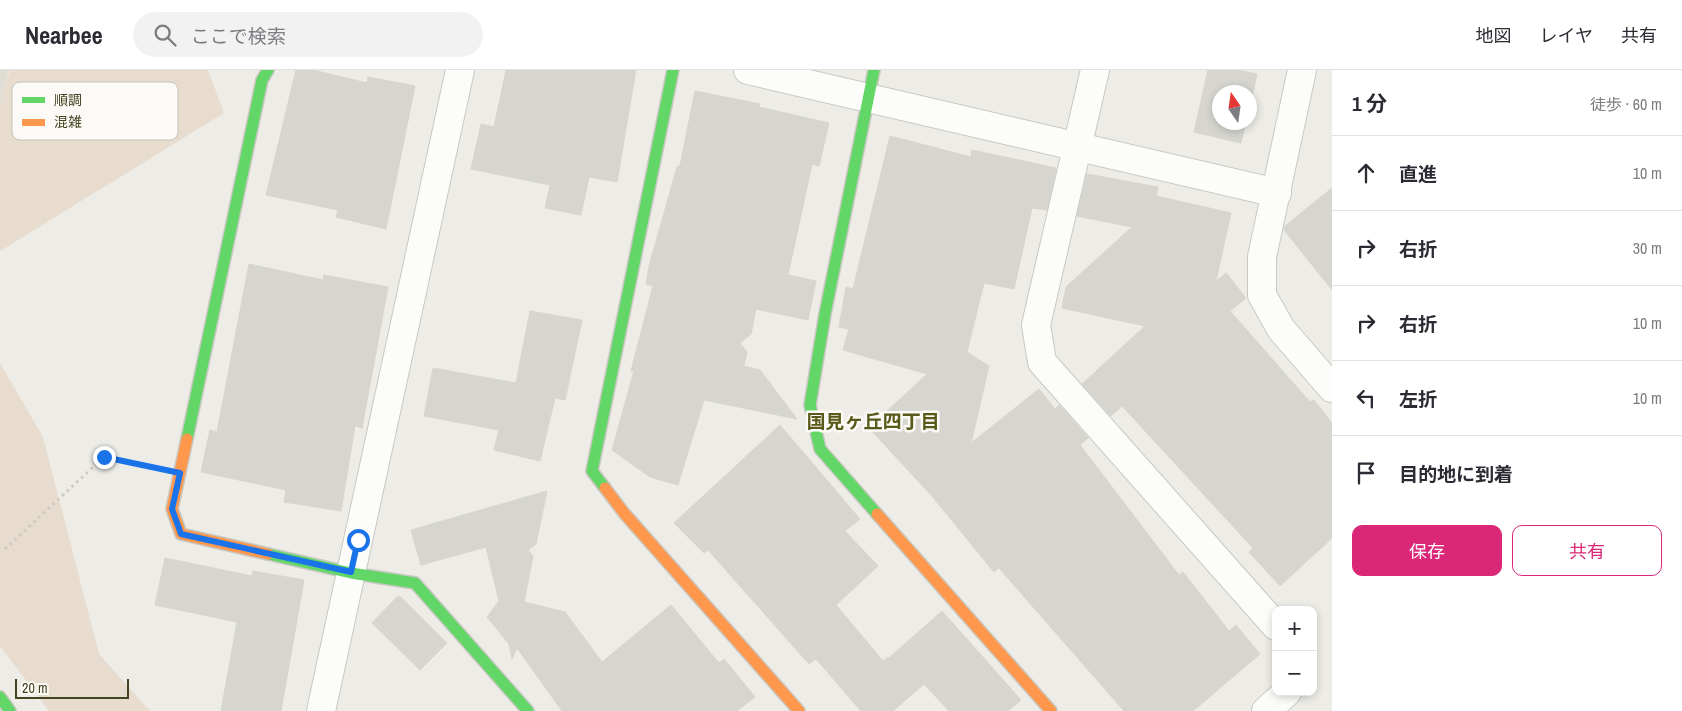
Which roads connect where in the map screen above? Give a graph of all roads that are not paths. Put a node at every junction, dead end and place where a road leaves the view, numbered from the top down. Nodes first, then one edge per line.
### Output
1 (268, 70) edge
2 (673, 70) edge
3 (748, 70) edge
4 (874, 70) edge
5 (1095, 70) edge
6 (1302, 70) edge
7 (452, 72) edge
8 (867, 98) junction
9 (1078, 147) junction
10 (1277, 193) junction
11 (1332, 388) edge
12 (351, 572) junction
13 (1272, 621) edge
14 (0, 696) edge
15 (1283, 696) edge
16 (10, 711) edge
17 (321, 711) edge
18 (528, 711) edge
19 (799, 711) edge
20 (1051, 711) edge
21 (1266, 711) edge

1 - 12 street
2 - 19 street
3 - 8 street
4 - 8 street
5 - 9 street
6 - 10 street
7 - 12 street
8 - 9 street
8 - 20 street
9 - 10 street
9 - 13 street
10 - 11 street
12 - 17 street
12 - 18 street
14 - 16 street
15 - 21 street

